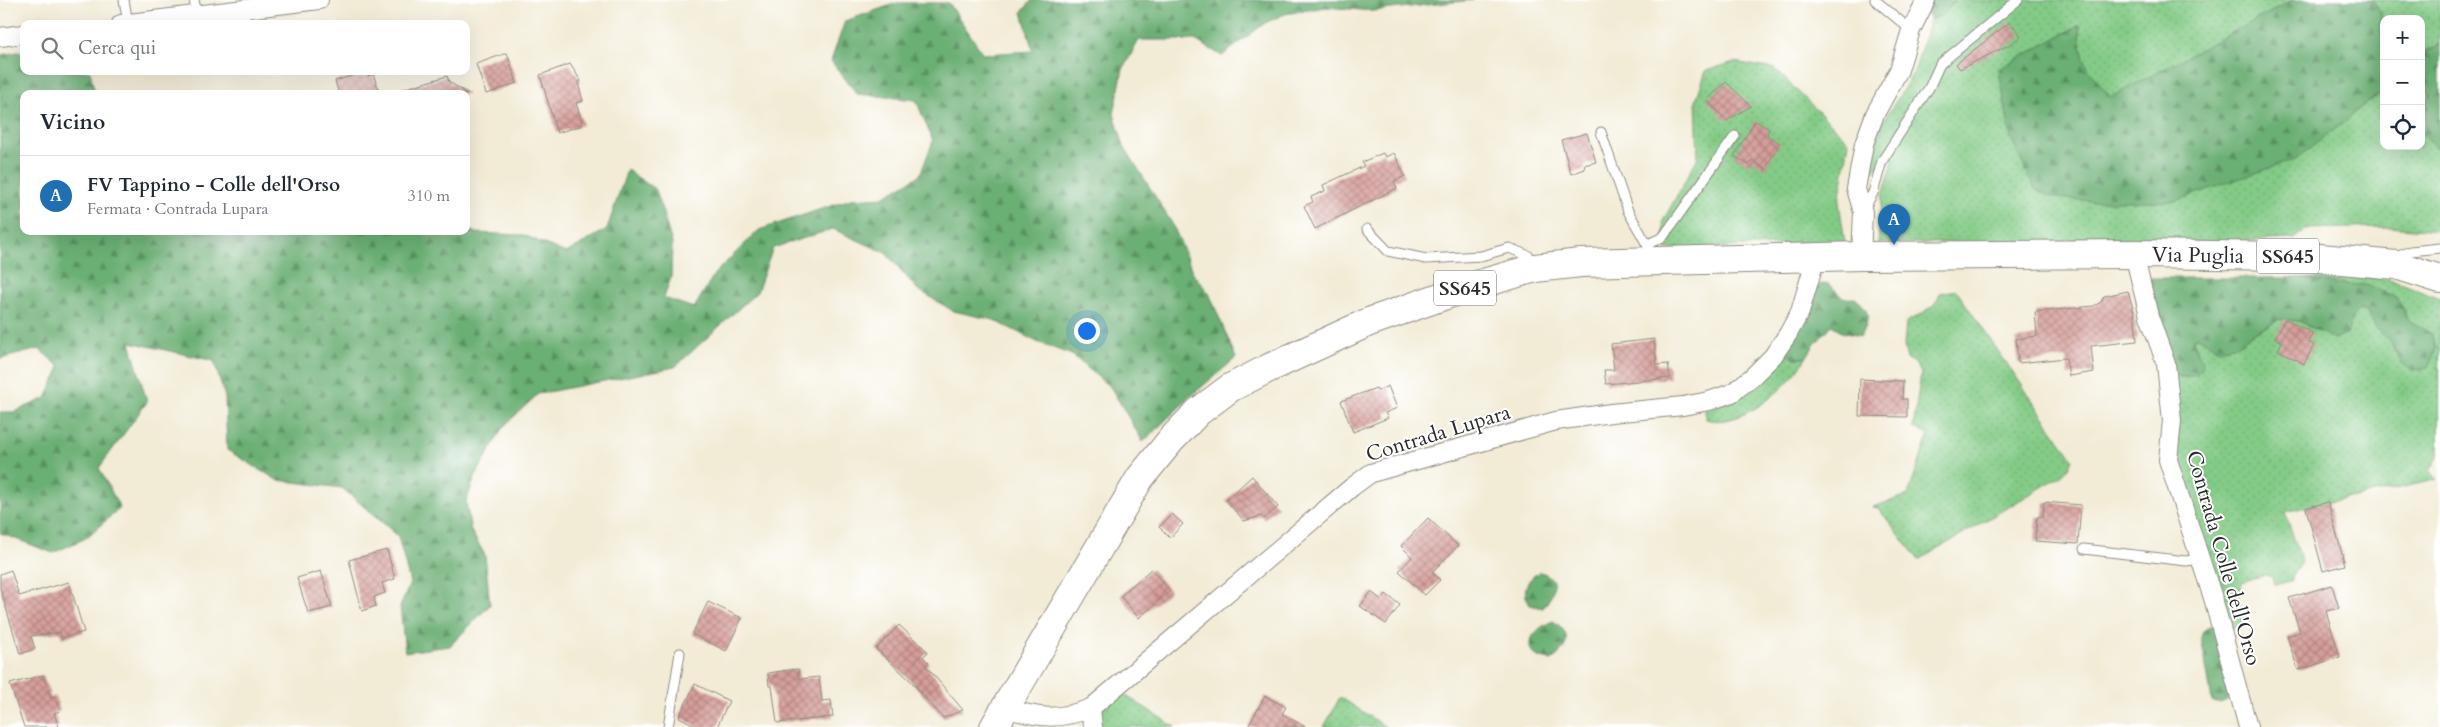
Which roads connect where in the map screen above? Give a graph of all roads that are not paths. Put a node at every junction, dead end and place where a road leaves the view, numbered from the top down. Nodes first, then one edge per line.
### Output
1 (124, 0) edge
2 (319, 0) edge
3 (1875, 0) edge
4 (1926, 0) edge
5 (2018, 0) edge
6 (195, 7) edge
7 (124, 20) edge
8 (137, 20) edge
9 (1912, 30) junction
10 (20, 34) edge
11 (0, 37) edge
12 (1601, 132) dead end
13 (1735, 136) dead end
14 (1863, 212) junction
15 (1367, 229) dead end
16 (2440, 248) edge
17 (1649, 253) junction
18 (2134, 254) junction
19 (1861, 256) junction
20 (1816, 257) junction
21 (2396, 266) junction
22 (1535, 268) junction
23 (2440, 279) edge
24 (2084, 549) dead end
25 (2200, 559) junction
26 (680, 653) dead end
27 (1091, 708) junction
28 (1000, 718) edge
29 (668, 727) edge
30 (1093, 727) edge
31 (2248, 727) edge

1 - 7 lane
2 - 6 street
3 - 9 lane
4 - 9 street
5 - 14 lane
6 - 8 street
9 - 14 street
10 - 11 street
12 - 17 lane
13 - 17 lane
14 - 19 street
15 - 22 lane
16 - 21 lane
17 - 20 main road, SS645
17 - 22 main road, SS645
18 - 19 main road, SS645
18 - 21 main road, Via Puglia / SS645
18 - 25 street, Contrada Colle dell'Orso
19 - 20 main road, SS645
20 - 27 street, Contrada Lupara
21 - 23 main road, Via Puglia / SS645
22 - 28 main road, SS645
24 - 25 lane
25 - 31 street, Contrada Colle dell'Orso
26 - 29 lane
27 - 28 street
27 - 30 street

